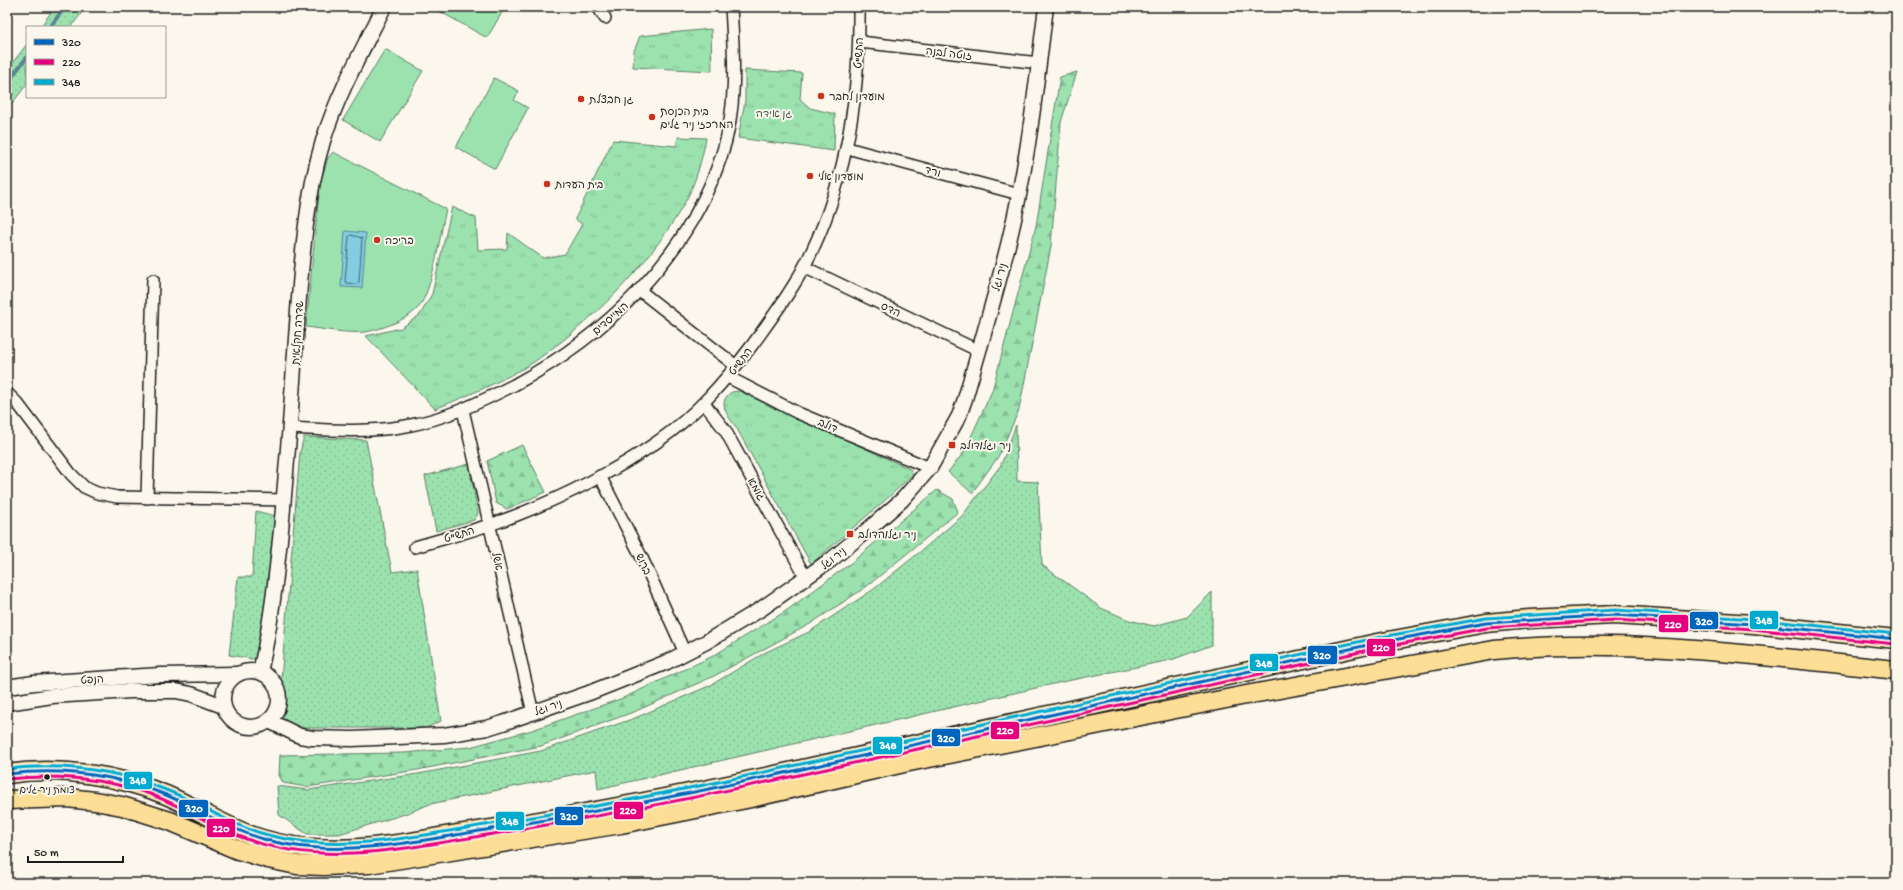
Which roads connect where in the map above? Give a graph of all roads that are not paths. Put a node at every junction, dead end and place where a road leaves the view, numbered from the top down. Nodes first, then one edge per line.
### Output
1 (384, 7) edge
2 (598, 7) edge
3 (731, 7) edge
4 (859, 7) edge
5 (1046, 7) edge
6 (605, 18) dead end
7 (860, 42) junction
8 (1039, 64) junction
9 (847, 148) junction
10 (1019, 194) junction
11 (804, 267) junction
12 (152, 280) dead end
13 (639, 290) junction
14 (979, 351) junction
15 (736, 366) junction
16 (728, 377) junction
17 (7, 393) edge
18 (704, 403) junction
19 (463, 410) junction
20 (290, 428) junction
21 (930, 468) junction
22 (600, 476) junction
23 (147, 498) junction
24 (284, 500) junction
25 (490, 524) junction
26 (415, 547) dead end
27 (806, 578) junction
28 (1896, 639) edge
29 (685, 653) junction
30 (1896, 670) edge
31 (260, 672) junction
32 (238, 674) junction
33 (176, 675) junction
34 (7, 687) edge
35 (176, 692) junction
36 (7, 704) edge
37 (223, 706) junction
38 (533, 712) junction
39 (269, 721) junction
40 (7, 763) edge
41 (54, 772) junction
42 (7, 774) edge
43 (7, 800) edge

1 - 20 street, שדרה חקלאית
2 - 6 street
3 - 13 street, המייסדים
4 - 7 street, התש"ט
5 - 8 street, ניר וגל
7 - 8 street, זוטה לבנה
7 - 9 street, התש"ט
8 - 10 street, ניר וגל
9 - 10 street, ורד
9 - 11 street, התש"ט
10 - 14 street, ניר וגל
11 - 14 street, הדס
11 - 15 street, התש"ט
12 - 23 street
13 - 15 street
13 - 19 street, המייסדים
14 - 21 street, ניר וגל
15 - 16 street, התש"ט
16 - 18 street, התש"ט
16 - 21 street, דולב
17 - 23 street
18 - 22 street, התש"ט
18 - 27 street, גומא
19 - 20 street, המייסדים
19 - 25 street, אשל
20 - 24 street, שדרה חקלאית
21 - 27 street, ניר וגל
22 - 25 street, התש"ט
22 - 29 street, ברוש
23 - 24 street
24 - 31 street, שדרה חקלאית
25 - 26 street, התש"ט
25 - 38 street, אשל
27 - 29 street, ניר וגל
28 - 41 highway
29 - 38 street, ניר וגל
30 - 43 highway
31 - 32 street
31 - 39 street
32 - 33 street, הנפט
32 - 37 street
33 - 34 street, הנפט
33 - 35 street
35 - 36 street, הנפט
35 - 37 street, הנפט
37 - 39 street
38 - 39 street, ניר וגל
40 - 41 highway
41 - 42 highway

